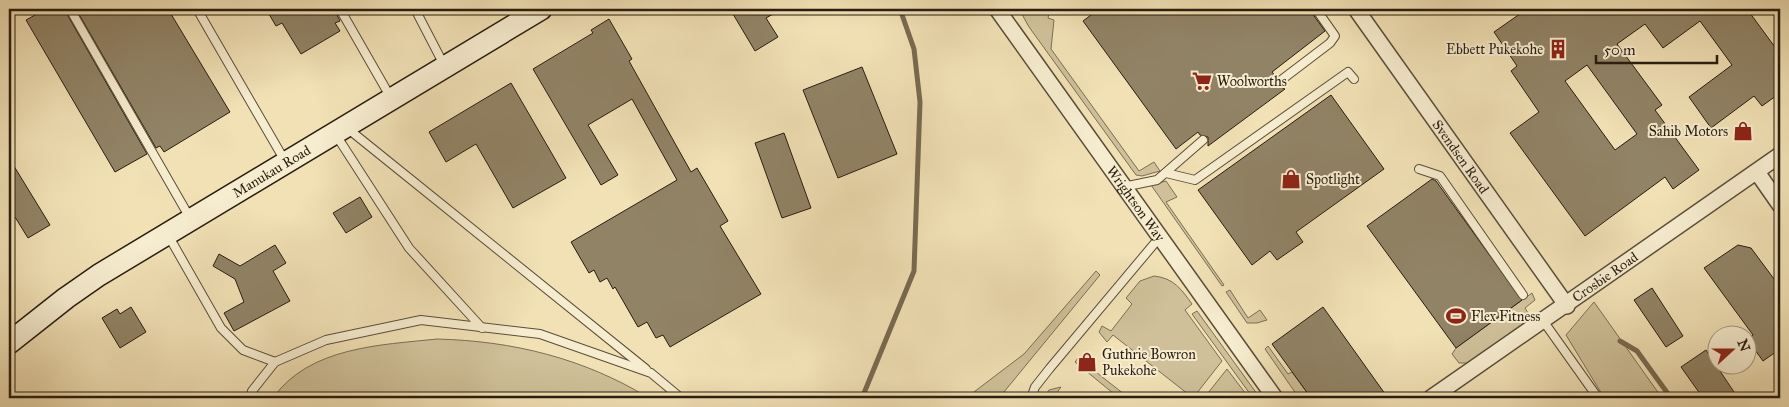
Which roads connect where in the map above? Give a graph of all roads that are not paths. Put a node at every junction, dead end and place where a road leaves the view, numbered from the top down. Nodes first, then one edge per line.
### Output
1 (70, 9) edge
2 (197, 9) edge
3 (340, 9) edge
4 (415, 9) edge
5 (541, 9) edge
6 (999, 9) edge
7 (1316, 9) edge
8 (1356, 9) edge
9 (445, 67) junction
10 (1354, 79) dead end
11 (1280, 81) dead end
12 (392, 98) junction
13 (340, 130) junction
14 (1203, 140) dead end
15 (1780, 155) edge
16 (286, 162) junction
17 (1419, 169) dead end
18 (1757, 172) junction
19 (1166, 173) junction
20 (1123, 187) junction
21 (1780, 205) edge
22 (191, 220) junction
23 (167, 234) junction
24 (1159, 238) junction
25 (1524, 295) dead end
26 (1566, 306) junction
27 (1544, 322) junction
28 (482, 328) junction
29 (9, 344) edge
30 (275, 362) junction
31 (651, 373) junction
32 (250, 398) edge
33 (681, 398) edge
34 (1031, 398) edge
35 (1275, 398) edge
36 (1431, 398) edge
37 (1598, 398) edge

1 - 22 lane
2 - 16 lane
3 - 12 lane
4 - 9 lane
5 - 9 main road, Manukau Road
6 - 20 street, Wrightson Way
7 - 11 lane
8 - 26 street, Svendsen Road
9 - 12 main road, Manukau Road
10 - 19 lane
12 - 13 main road, Manukau Road
13 - 16 main road, Manukau Road
13 - 28 lane
13 - 31 lane
14 - 19 lane
15 - 18 street, Crosbie Road
16 - 22 main road, Manukau Road
17 - 25 lane
18 - 21 street
18 - 26 street, Crosbie Road
19 - 20 lane
20 - 24 street, Wrightson Way
22 - 23 main road, Manukau Road
23 - 29 main road, Manukau Road
23 - 30 lane
24 - 34 lane
24 - 35 street, Wrightson Way
26 - 27 street, Crosbie Road
27 - 36 street, Crosbie Road
27 - 37 lane
28 - 30 lane
28 - 31 lane
30 - 32 lane
31 - 33 lane

